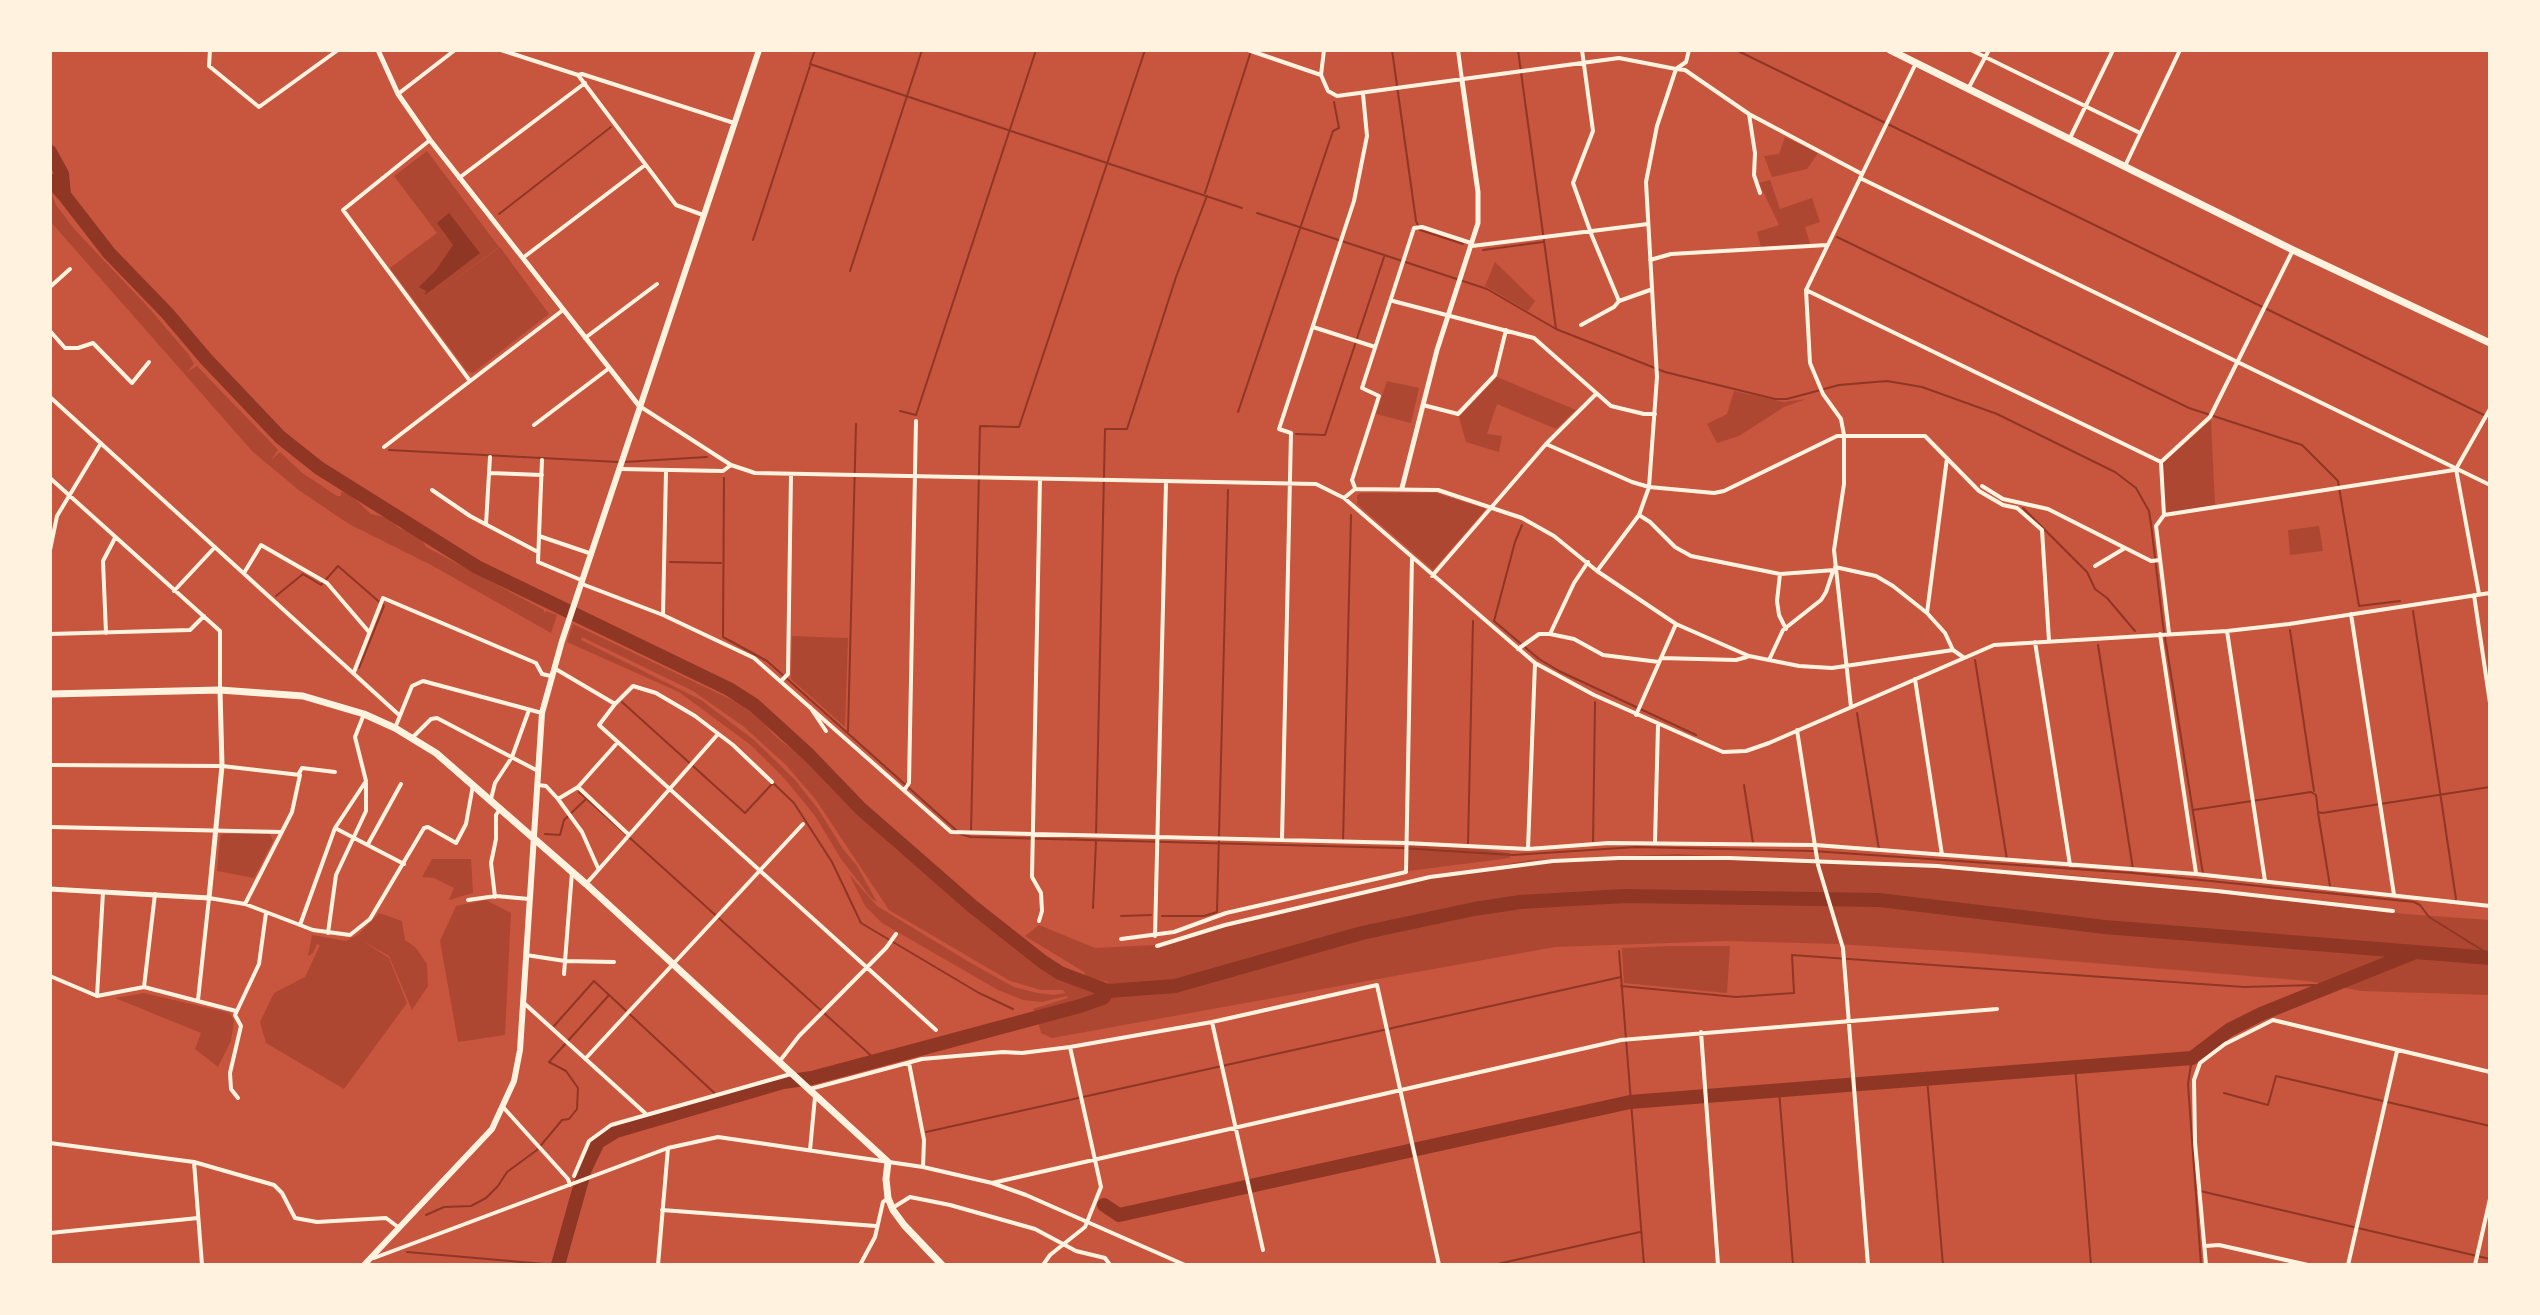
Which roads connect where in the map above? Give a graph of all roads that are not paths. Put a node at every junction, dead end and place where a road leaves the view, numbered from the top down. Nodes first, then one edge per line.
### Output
1 (210, 50) edge
2 (338, 50) edge
3 (378, 50) edge
4 (455, 50) edge
5 (501, 50) edge
6 (759, 50) edge
7 (1248, 50) edge
8 (1324, 50) edge
9 (1458, 50) edge
10 (1582, 50) edge
11 (1689, 50) edge
12 (1890, 50) edge
13 (1971, 50) edge
14 (1989, 50) edge
15 (2113, 50) edge
16 (2180, 50) edge
17 (1985, 57) junction
18 (1583, 63) junction
19 (1916, 63) junction
20 (1676, 69) junction
21 (578, 75) junction
22 (1321, 75) junction
23 (1462, 80) junction
24 (585, 83) junction
25 (1968, 89) junction
26 (398, 94) junction
27 (1363, 94) junction
28 (2085, 106) junction
29 (1749, 114) junction
30 (734, 123) junction
31 (2140, 133) junction
32 (2069, 138) junction
33 (430, 140) junction
34 (645, 165) junction
35 (2125, 166) junction
36 (1861, 176) junction
37 (459, 178) junction
38 (1760, 193) dead end
39 (703, 215) junction
40 (1648, 224) junction
41 (1591, 231) junction
42 (1472, 245) junction
43 (1827, 245) junction
44 (2293, 250) junction
45 (524, 257) junction
46 (1650, 260) junction
47 (70, 269) dead end
48 (657, 284) dead end
49 (50, 287) edge
50 (1651, 289) junction
51 (1806, 290) junction
52 (1393, 301) junction
53 (1619, 301) junction
54 (564, 309) junction
55 (1449, 315) junction
56 (1581, 325) dead end
57 (1313, 327) junction
58 (1506, 330) junction
59 (50, 331) edge
60 (585, 338) junction
61 (2490, 343) edge
62 (1376, 348) junction
63 (149, 362) dead end
64 (2238, 362) junction
65 (608, 369) junction
66 (470, 381) junction
67 (1596, 394) junction
68 (50, 397) edge
69 (1423, 405) junction
70 (641, 407) junction
71 (2490, 409) edge
72 (1655, 414) junction
73 (916, 421) dead end
74 (534, 425) dead end
75 (1844, 435) junction
76 (101, 443) junction
77 (1546, 444) junction
78 (384, 447) dead end
79 (490, 457) dead end
80 (1947, 458) junction
81 (542, 460) dead end
82 (2161, 462) junction
83 (731, 465) junction
84 (620, 469) junction
85 (2456, 469) junction
86 (666, 471) junction
87 (490, 473) junction
88 (791, 474) junction
89 (542, 475) junction
90 (916, 476) junction
91 (50, 478) edge
92 (1040, 479) junction
93 (1166, 482) junction
94 (1290, 484) junction
95 (2490, 485) edge
96 (1982, 486) dead end
97 (1649, 487) junction
98 (1402, 488) junction
99 (1355, 489) junction
100 (432, 490) dead end
101 (69, 495) junction
102 (1344, 498) junction
103 (2018, 505) junction
104 (1492, 507) junction
105 (1639, 515) junction
106 (2164, 515) junction
107 (486, 524) junction
108 (539, 536) junction
109 (115, 538) junction
110 (215, 547) junction
111 (2125, 548) junction
112 (50, 550) edge
113 (538, 552) junction
114 (592, 554) junction
115 (1412, 557) junction
116 (2160, 560) junction
117 (1589, 562) junction
118 (2095, 566) dead end
119 (1834, 569) junction
120 (1597, 571) junction
121 (244, 574) junction
122 (1780, 574) junction
123 (1432, 576) junction
124 (582, 584) junction
125 (174, 591) junction
126 (2490, 593) edge
127 (2477, 595) junction
128 (1927, 613) junction
129 (2351, 614) junction
130 (663, 615) junction
131 (204, 616) junction
132 (1676, 624) junction
133 (1786, 629) junction
134 (2227, 631) junction
135 (369, 632) junction
136 (106, 633) junction
137 (2169, 633) junction
138 (50, 634) edge
139 (1550, 634) junction
140 (2160, 634) junction
141 (2049, 641) junction
142 (2035, 642) junction
143 (1518, 649) junction
144 (1953, 650) junction
145 (1749, 656) junction
146 (1963, 657) junction
147 (1660, 660) junction
148 (1769, 661) junction
149 (1535, 663) junction
150 (1847, 666) junction
151 (554, 668) junction
152 (354, 672) junction
153 (551, 676) junction
154 (1915, 679) junction
155 (782, 680) junction
156 (220, 690) junction
157 (50, 694) edge
158 (2490, 703) edge
159 (615, 704) junction
160 (808, 704) junction
161 (1851, 707) junction
162 (529, 710) junction
163 (542, 713) junction
164 (364, 714) junction
165 (398, 714) junction
166 (1636, 715) junction
167 (1658, 725) junction
168 (395, 728) junction
169 (1797, 730) junction
170 (826, 731) dead end
171 (718, 734) junction
172 (412, 738) junction
173 (618, 742) junction
174 (512, 756) junction
175 (50, 765) edge
176 (222, 766) junction
177 (538, 771) junction
178 (335, 772) dead end
179 (298, 775) junction
180 (366, 781) junction
181 (772, 782) dead end
182 (474, 783) junction
183 (401, 784) dead end
184 (538, 785) junction
185 (578, 787) junction
186 (668, 788) junction
187 (904, 790) junction
188 (491, 799) junction
189 (558, 799) junction
190 (501, 808) junction
191 (803, 824) dead end
192 (50, 827) edge
193 (335, 828) junction
194 (216, 831) junction
195 (282, 832) junction
196 (628, 834) junction
197 (1033, 835) junction
198 (353, 837) junction
199 (534, 837) junction
200 (1157, 837) junction
201 (1282, 840) junction
202 (1405, 843) junction
203 (368, 844) junction
204 (1655, 844) junction
205 (1815, 845) junction
206 (1528, 849) junction
207 (1942, 855) junction
208 (1818, 861) junction
209 (404, 864) junction
210 (2070, 865) junction
211 (598, 868) junction
212 (760, 870) junction
213 (572, 871) junction
214 (2196, 874) junction
215 (2265, 882) junction
216 (586, 884) junction
217 (50, 889) edge
218 (103, 892) junction
219 (155, 894) junction
220 (2394, 895) junction
221 (495, 897) junction
222 (209, 898) junction
223 (530, 899) junction
224 (468, 900) dead end
225 (245, 904) junction
226 (2490, 906) edge
227 (2393, 911) dead end
228 (266, 913) junction
229 (1039, 921) dead end
230 (300, 925) junction
231 (328, 933) junction
232 (896, 934) dead end
233 (1155, 936) junction
234 (1121, 939) dead end
235 (1157, 946) dead end
236 (526, 955) junction
237 (565, 961) junction
238 (614, 962) dead end
239 (673, 964) junction
240 (868, 968) junction
241 (564, 974) dead end
242 (50, 976) edge
243 (144, 987) junction
244 (97, 996) junction
245 (198, 1000) junction
246 (523, 1002) junction
247 (1997, 1009) dead end
248 (236, 1011) junction
249 (1848, 1021) junction
250 (1212, 1022) junction
251 (936, 1030) dead end
252 (1701, 1032) junction
253 (1070, 1047) junction
254 (2397, 1051) junction
255 (586, 1058) junction
256 (779, 1062) junction
257 (909, 1063) junction
258 (2490, 1072) edge
259 (794, 1074) junction
260 (1400, 1089) junction
261 (811, 1090) junction
262 (238, 1098) dead end
263 (503, 1107) junction
264 (645, 1113) junction
265 (1236, 1126) junction
266 (50, 1143) edge
267 (668, 1148) junction
268 (810, 1150) junction
269 (1095, 1158) junction
270 (194, 1162) junction
271 (888, 1162) junction
272 (923, 1167) junction
273 (574, 1176) dead end
274 (992, 1183) junction
275 (571, 1185) junction
276 (888, 1198) junction
277 (2490, 1199) edge
278 (892, 1208) junction
279 (662, 1210) junction
280 (198, 1218) junction
281 (1086, 1222) junction
282 (876, 1226) junction
283 (398, 1227) junction
284 (50, 1233) edge
285 (1064, 1244) junction
286 (2205, 1246) junction
287 (1263, 1250) dead end
288 (366, 1262) edge
289 (2290, 1263) edge
290 (202, 1265) edge
291 (658, 1265) edge
292 (860, 1265) edge
293 (942, 1265) edge
294 (1043, 1265) edge
295 (1110, 1265) edge
296 (1185, 1265) edge
297 (1439, 1265) edge
298 (1718, 1265) edge
299 (1868, 1265) edge
300 (2206, 1265) edge
301 (2308, 1265) edge
302 (2348, 1265) edge
303 (2475, 1265) edge

1 - 2 street
3 - 26 street
4 - 26 street
5 - 21 street
6 - 30 main road
7 - 22 street
8 - 22 street
9 - 23 street
10 - 18 street
11 - 20 street
12 - 19 main road
13 - 17 street
14 - 17 street
15 - 28 street
16 - 31 street
17 - 25 street
17 - 28 street
18 - 20 street
18 - 23 street
18 - 41 street
19 - 25 main road
19 - 36 street
20 - 29 street
20 - 40 street
21 - 24 street
21 - 30 street
22 - 27 street
23 - 27 street
23 - 42 street
24 - 34 street
24 - 37 street
25 - 32 main road
26 - 33 street
27 - 57 street
28 - 31 street
28 - 32 street
29 - 36 street
29 - 38 street
30 - 39 main road
31 - 35 street
32 - 35 main road
33 - 37 street
33 - 66 street
34 - 39 street
34 - 45 street
35 - 44 main road
36 - 43 street
36 - 64 street
37 - 45 street
39 - 70 main road
40 - 41 street
40 - 46 street
41 - 42 street
41 - 53 street
42 - 52 street
42 - 55 street
43 - 46 street
43 - 51 street
44 - 61 main road
44 - 64 street
45 - 54 street
46 - 50 street
47 - 49 street
48 - 60 street
50 - 53 street
50 - 72 street
51 - 75 street
51 - 82 street
52 - 55 street
52 - 62 street
53 - 56 street
54 - 60 street
54 - 66 street
55 - 58 street
55 - 69 street
57 - 62 street
57 - 94 street
58 - 67 street
58 - 69 street
59 - 63 street
60 - 65 street
62 - 99 street
64 - 82 street
64 - 85 street
65 - 70 street
65 - 74 street
66 - 78 street
67 - 72 street
67 - 77 street
68 - 76 street
69 - 98 street
70 - 83 street
70 - 84 main road
71 - 85 street
72 - 97 street
73 - 90 street
75 - 80 street
75 - 97 street
75 - 119 street
76 - 101 street
76 - 110 street
77 - 97 street
77 - 104 street
79 - 87 street
80 - 103 street
80 - 128 street
81 - 89 street
82 - 106 street
83 - 86 street
83 - 88 street
84 - 86 street
84 - 114 main road
85 - 95 street
85 - 106 street
85 - 127 street
86 - 130 street
87 - 89 street
87 - 107 street
88 - 90 street
88 - 155 street
89 - 108 street
90 - 92 street
90 - 187 street
91 - 101 street
92 - 93 street
92 - 197 street
93 - 94 street
93 - 200 street
94 - 102 street
94 - 201 street
96 - 103 street
97 - 105 street
98 - 99 street
98 - 104 street
99 - 102 street
100 - 107 street
101 - 109 street
101 - 112 street
102 - 115 street
103 - 111 street
103 - 141 street
104 - 117 street
104 - 123 street
105 - 120 street
105 - 122 street
106 - 116 street
107 - 113 street
108 - 113 street
108 - 114 street
109 - 125 street
109 - 136 street
110 - 121 street
110 - 125 street
111 - 116 street
111 - 118 street
113 - 124 street
114 - 124 main road
115 - 123 street
115 - 202 street
116 - 137 street
117 - 120 street
117 - 139 street
119 - 122 street
119 - 128 street
119 - 133 street
119 - 150 street
120 - 132 street
121 - 135 street
121 - 152 street
122 - 133 street
123 - 143 street
124 - 130 street
124 - 151 main road
125 - 131 street
126 - 127 street
127 - 129 street
127 - 158 street
128 - 144 street
129 - 134 street
129 - 220 street
130 - 155 street
131 - 136 street
131 - 156 street
132 - 145 street
132 - 147 street
133 - 148 street
134 - 137 street
134 - 215 street
135 - 152 street
135 - 153 street
136 - 138 street
137 - 140 street
139 - 143 street
139 - 147 street
140 - 141 street
140 - 214 street
141 - 142 street
142 - 146 street
142 - 210 street
143 - 149 street
144 - 146 street
144 - 150 street
145 - 147 street
145 - 148 street
146 - 154 street
147 - 166 street
148 - 150 street
149 - 166 street
149 - 206 street
150 - 161 street
151 - 153 main road
151 - 159 street
152 - 165 street
153 - 163 main road
154 - 161 street
154 - 207 street
155 - 160 street
156 - 157 main road
156 - 164 main road
156 - 176 street
159 - 171 street
159 - 173 street
160 - 170 street
160 - 187 street
161 - 169 street
162 - 163 street
162 - 165 street
162 - 174 street
163 - 177 main road
164 - 168 main road
164 - 180 street
165 - 168 street
166 - 167 street
167 - 169 street
167 - 204 street
168 - 172 main road
169 - 205 street
171 - 181 street
171 - 186 street
172 - 174 street
172 - 182 main road
173 - 185 street
173 - 186 street
174 - 177 street
174 - 188 street
175 - 176 street
176 - 179 street
176 - 194 street
177 - 184 main road
178 - 179 street
179 - 195 street
180 - 193 street
180 - 198 street
182 - 188 main road
182 - 209 street
183 - 203 street
184 - 189 street
184 - 199 main road
185 - 189 street
185 - 196 street
186 - 196 street
186 - 212 street
187 - 197 street
188 - 190 main road
189 - 211 street
190 - 199 main road
190 - 221 street
191 - 212 street
192 - 194 street
193 - 198 street
193 - 230 street
194 - 195 street
194 - 222 street
195 - 225 street
196 - 211 street
197 - 200 street
197 - 229 street
198 - 203 street
198 - 231 street
199 - 213 main road
199 - 223 main road
200 - 201 street
200 - 233 street
201 - 202 street
202 - 206 street
202 - 233 street
203 - 209 street
204 - 205 street
204 - 206 street
205 - 207 street
205 - 208 street
207 - 210 street
208 - 227 street
208 - 235 street
208 - 249 street
209 - 231 street
210 - 214 street
211 - 216 street
212 - 239 street
212 - 240 street
213 - 216 main road
213 - 237 street
214 - 215 street
215 - 220 street
216 - 239 main road
217 - 218 street
218 - 219 street
218 - 244 street
219 - 222 street
219 - 243 street
220 - 226 street
221 - 223 street
221 - 224 street
222 - 225 street
222 - 245 street
223 - 236 main road
225 - 228 street
228 - 230 street
228 - 248 street
230 - 231 street
232 - 240 street
233 - 234 street
236 - 237 street
236 - 246 main road
237 - 238 street
237 - 241 street
239 - 255 street
239 - 256 main road
240 - 251 street
240 - 256 street
242 - 244 street
243 - 244 street
243 - 245 street
245 - 248 street
246 - 255 street
246 - 263 main road
247 - 249 street
248 - 262 street
249 - 252 street
249 - 299 street
250 - 253 street
250 - 260 street
250 - 265 street
252 - 260 street
252 - 298 street
253 - 257 street
253 - 269 street
254 - 258 street
254 - 286 street
254 - 302 street
255 - 264 street
256 - 259 main road
257 - 261 street
257 - 272 street
259 - 261 main road
259 - 264 street
260 - 265 street
260 - 297 street
261 - 268 street
261 - 271 main road
263 - 275 street
263 - 283 main road
264 - 273 street
265 - 269 street
265 - 287 street
266 - 270 street
267 - 268 street
267 - 275 street
267 - 279 street
268 - 271 street
269 - 274 street
269 - 281 street
270 - 280 street
270 - 283 street
271 - 272 street
271 - 276 main road
272 - 274 street
274 - 281 street
275 - 288 street
276 - 278 main road
276 - 282 street
277 - 303 street
278 - 285 street
278 - 293 main road
279 - 282 street
279 - 291 street
280 - 284 street
280 - 290 street
281 - 285 street
281 - 296 street
282 - 292 street
283 - 288 main road
285 - 294 street
285 - 295 street
286 - 289 street
286 - 300 street
289 - 301 street

